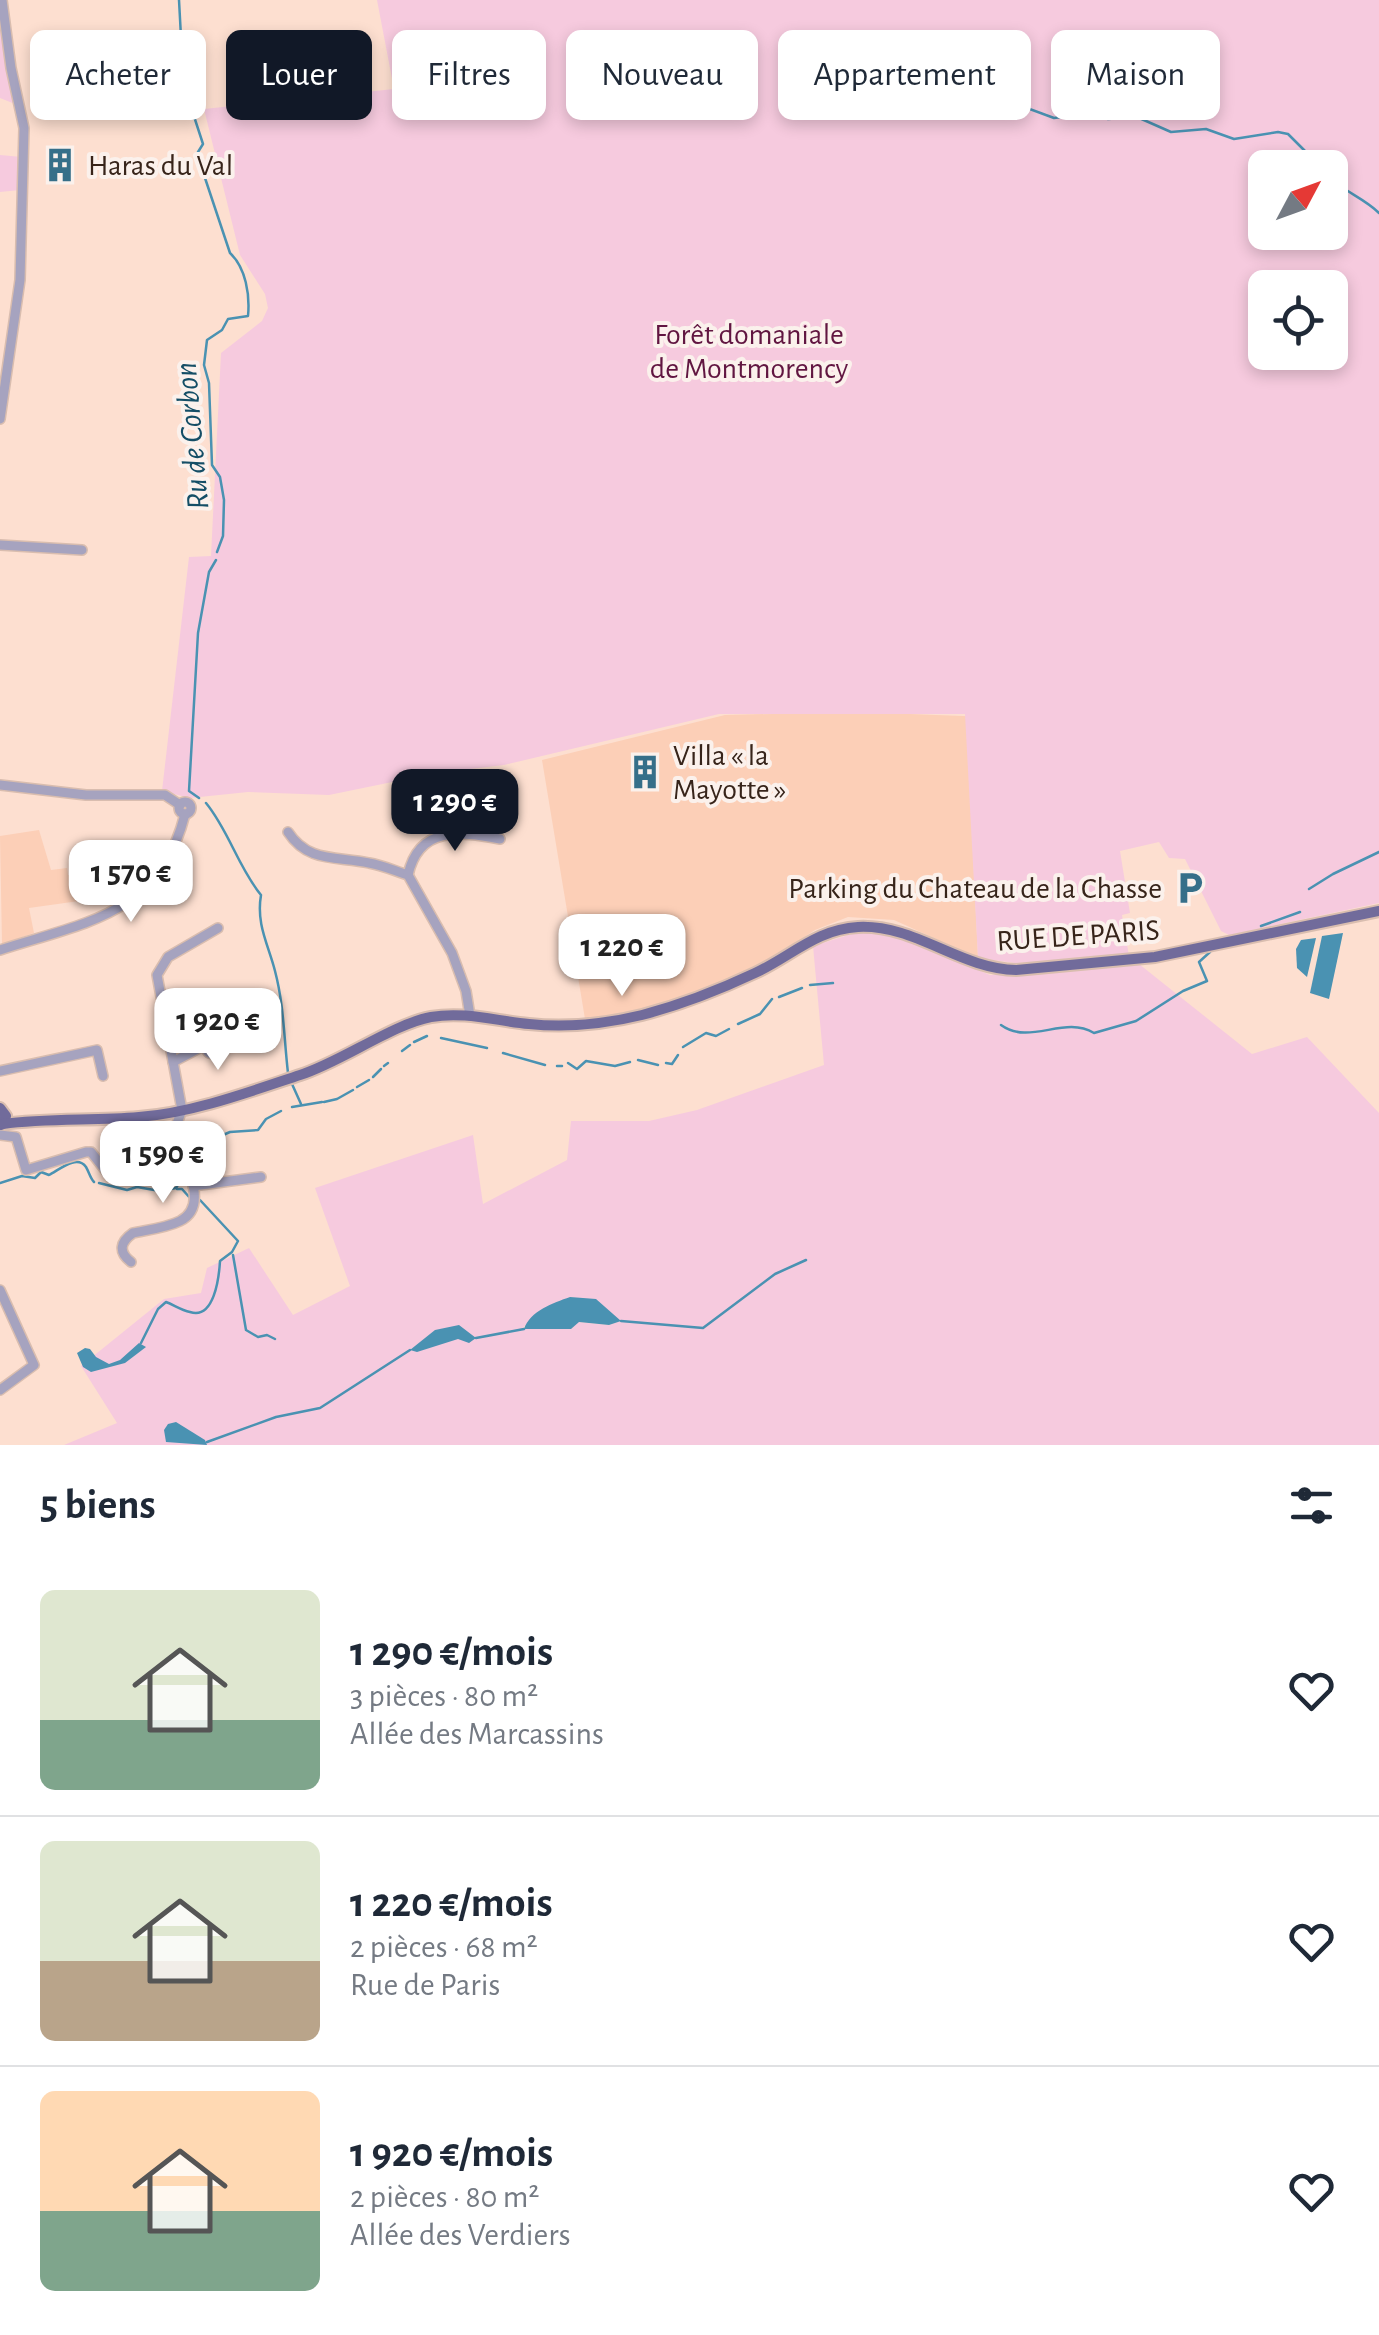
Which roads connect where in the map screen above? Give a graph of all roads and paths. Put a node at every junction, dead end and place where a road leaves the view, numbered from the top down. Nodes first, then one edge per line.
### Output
1 (2, 0) edge
2 (0, 419) edge
3 (0, 546) edge
4 (82, 550) dead end
5 (0, 785) edge
6 (288, 832) dead end
7 (500, 839) dead end
8 (408, 874) junction
9 (1379, 910) edge
10 (218, 928) dead end
11 (0, 950) edge
12 (470, 1016) junction
13 (205, 1045) dead end
14 (173, 1062) junction
15 (0, 1071) edge
16 (103, 1076) dead end
17 (182, 1110) junction
18 (157, 1114) junction
19 (2, 1122) edge
20 (173, 1134) junction
21 (106, 1171) dead end
22 (261, 1177) dead end
23 (193, 1186) junction
24 (130, 1262) dead end
25 (0, 1290) edge
26 (0, 1390) edge

1 - 2 street
3 - 4 street
5 - 11 street
6 - 8 street
7 - 8 street
8 - 12 street
9 - 12 main road, RUE DE PARIS
10 - 14 street
12 - 17 main road, RUE DE PARIS
13 - 14 street
14 - 17 street
15 - 16 street
17 - 18 main road, RUE DE PARIS
17 - 20 street
18 - 19 main road, RUE DE PARIS
18 - 20 street
19 - 21 street
20 - 23 street
22 - 23 street
23 - 24 street
25 - 26 street

